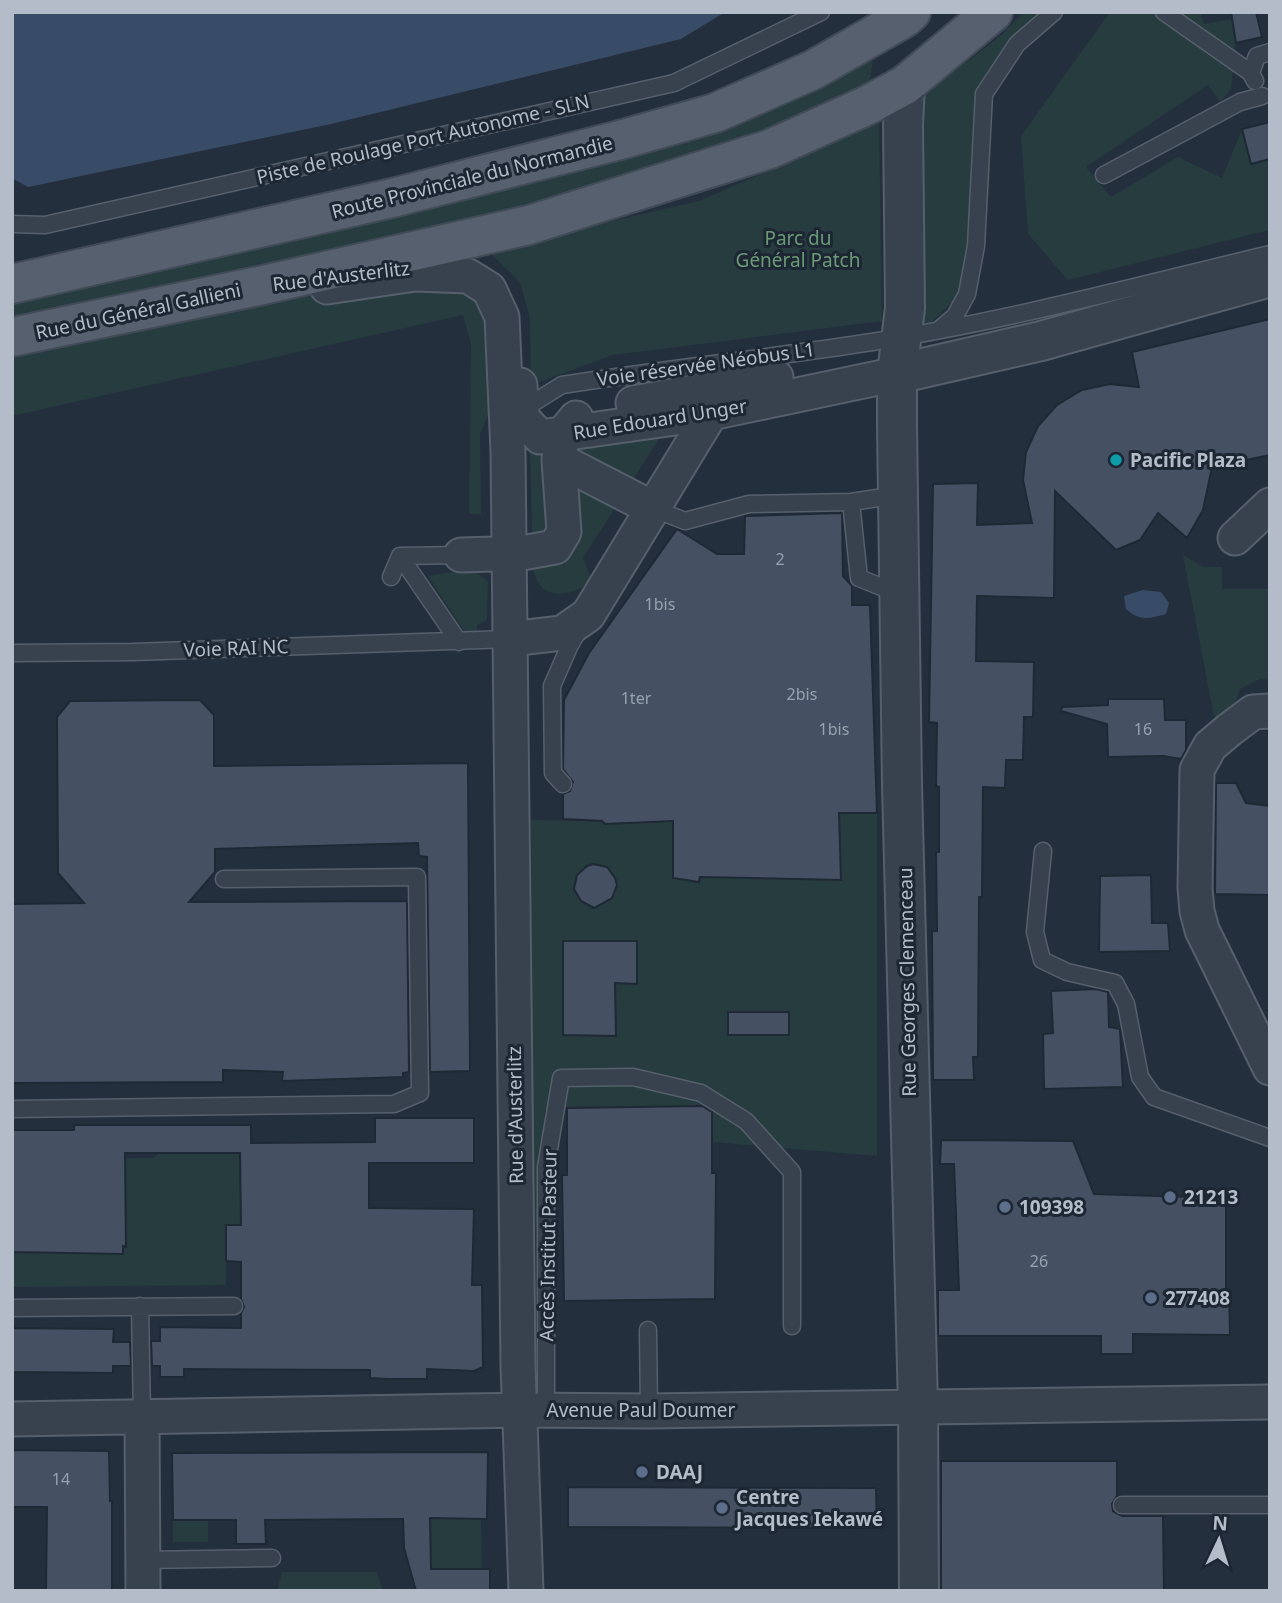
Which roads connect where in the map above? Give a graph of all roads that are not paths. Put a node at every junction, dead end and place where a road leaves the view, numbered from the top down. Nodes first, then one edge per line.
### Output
1 (821, 12) edge
2 (911, 12) edge
3 (954, 12) edge
4 (993, 12) edge
5 (1054, 12) edge
6 (1164, 12) edge
7 (1270, 52) edge
8 (1251, 73) junction
9 (897, 90) junction
10 (1266, 95) edge
11 (1104, 174) dead end
12 (12, 224) edge
13 (1270, 248) edge
14 (1265, 263) edge
15 (71, 270) junction
16 (12, 278) edge
17 (12, 284) edge
18 (263, 285) junction
19 (939, 330) junction
20 (12, 337) edge
21 (898, 350) junction
22 (711, 413) junction
23 (522, 418) junction
24 (561, 447) junction
25 (509, 452) junction
26 (898, 495) junction
27 (850, 502) junction
28 (1270, 505) edge
29 (654, 509) junction
30 (1235, 538) dead end
31 (510, 554) junction
32 (461, 555) joint
33 (400, 556) junction
34 (391, 578) dead end
35 (899, 594) junction
36 (587, 615) junction
37 (510, 639) junction
38 (459, 642) junction
39 (12, 653) edge
40 (1270, 711) edge
41 (563, 784) dead end
42 (1043, 851) dead end
43 (224, 878) dead end
44 (1270, 1068) edge
45 (12, 1109) edge
46 (1270, 1138) edge
47 (140, 1306) junction
48 (234, 1306) dead end
49 (12, 1308) edge
50 (792, 1326) dead end
51 (648, 1330) dead end
52 (1270, 1402) edge
53 (918, 1407) junction
54 (533, 1410) junction
55 (649, 1411) junction
56 (142, 1417) junction
57 (12, 1419) edge
58 (1122, 1505) dead end
59 (1270, 1505) edge
60 (272, 1559) dead end
61 (143, 1575) edge
62 (526, 1591) edge
63 (919, 1591) edge

1 - 12 lane, Piste de Roulage Port Autonome - SLN
2 - 15 main road, Route Provinciale du Normandie
3 - 9 main road
4 - 9 main road
5 - 19 lane
6 - 8 lane
7 - 8 lane
8 - 10 lane
9 - 18 main road
9 - 21 street, Rue Georges Clemenceau
10 - 11 lane
13 - 14 lane, Voie réservée Néobus L1
14 - 19 lane, Voie réservée Néobus L1
14 - 21 street, Rue Edouard Unger
15 - 16 main road
15 - 17 main road, Route Provinciale du Normandie
18 - 20 main road, Rue du Général Gallieni
18 - 23 street, Rue d'Austerlitz
18 - 25 street, Rue d'Austerlitz
19 - 21 lane, Voie réservée Néobus L1
21 - 22 street, Rue Edouard Unger
21 - 23 lane, Voie réservée Néobus L1
21 - 24 street, Rue Edouard Unger
21 - 26 street, Rue Georges Clemenceau
22 - 24 street, Rue Edouard Unger
22 - 29 street
23 - 24 street
23 - 25 lane, Voie réservée Néobus L1
24 - 29 street
24 - 31 street
25 - 31 street, Rue d'Austerlitz
26 - 27 lane
26 - 35 street, Rue Georges Clemenceau
27 - 29 lane
27 - 35 lane
28 - 30 street
29 - 36 street
31 - 32 street
31 - 37 street, Rue d'Austerlitz
32 - 33 lane
33 - 34 lane
33 - 38 lane
35 - 53 street, Rue Georges Clemenceau
36 - 37 street
36 - 41 lane
37 - 38 lane, Voie RAI NC
37 - 54 street, Rue d'Austerlitz
38 - 39 lane, Voie RAI NC
40 - 44 street
42 - 46 lane
43 - 45 lane
47 - 48 lane
47 - 49 lane
47 - 56 lane
50 - 54 lane, Accès Institut Pasteur
51 - 55 lane
52 - 53 street, Avenue Paul Doumer
53 - 55 street, Avenue Paul Doumer
53 - 63 street, Rue Georges Clemenceau
54 - 55 street, Avenue Paul Doumer
54 - 56 street, Avenue Paul Doumer
54 - 62 street, Rue d'Austerlitz
56 - 57 street, Avenue Paul Doumer
56 - 61 street
58 - 59 lane
60 - 61 lane

